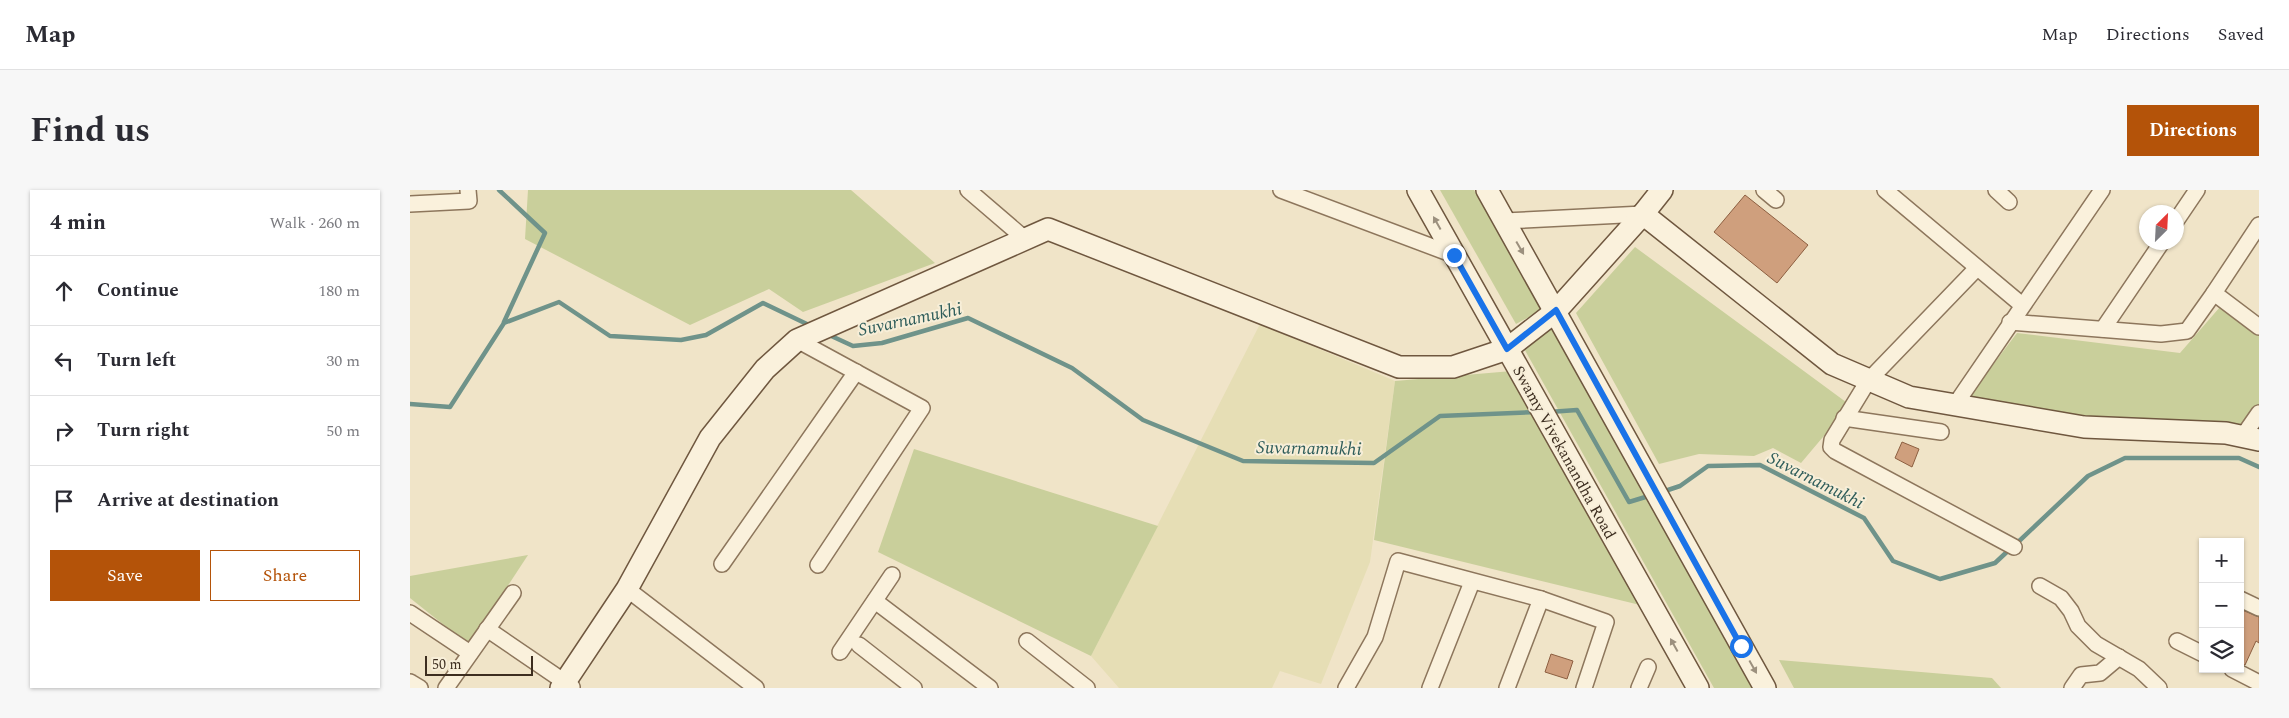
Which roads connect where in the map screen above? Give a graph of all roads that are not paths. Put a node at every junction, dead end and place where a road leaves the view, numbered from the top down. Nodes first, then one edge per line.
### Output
1 (468, 190) edge
2 (968, 190) edge
3 (1281, 190) edge
4 (1418, 190) edge
5 (1487, 190) edge
6 (1662, 190) edge
7 (1885, 190) edge
8 (1996, 190) edge
9 (2102, 190) edge
10 (2197, 190) edge
11 (2009, 202) dead end
12 (410, 204) edge
13 (2184, 209) edge
14 (1644, 214) junction
15 (1504, 221) junction
16 (2259, 225) edge
17 (1025, 239) junction
18 (2157, 250) edge
19 (1454, 255) junction
20 (1977, 268) junction
21 (2214, 293) junction
22 (2022, 306) junction
23 (1556, 310) junction
24 (2010, 322) junction
25 (2259, 327) edge
26 (2103, 330) junction
27 (798, 340) junction
28 (1507, 349) junction
29 (856, 372) junction
30 (1868, 381) junction
31 (1955, 405) junction
32 (2259, 413) edge
33 (1844, 418) junction
34 (1941, 432) dead end
35 (2251, 438) edge
36 (2014, 547) dead end
37 (722, 564) dead end
38 (818, 565) dead end
39 (892, 575) dead end
40 (1472, 582) junction
41 (2040, 586) dead end
42 (627, 589) junction
43 (513, 593) dead end
44 (1541, 599) junction
45 (875, 601) junction
46 (2244, 601) edge
47 (2259, 608) edge
48 (410, 613) edge
49 (487, 629) junction
50 (1027, 640) dead end
51 (2177, 640) dead end
52 (858, 644) dead end
53 (840, 652) dead end
54 (2199, 652) edge
55 (470, 654) junction
56 (2119, 657) junction
57 (1648, 667) dead end
58 (2239, 673) edge
59 (410, 682) edge
60 (2259, 684) edge
61 (567, 686) edge
62 (420, 688) edge
63 (446, 688) edge
64 (756, 688) edge
65 (914, 688) edge
66 (990, 688) edge
67 (1087, 688) edge
68 (1346, 688) edge
69 (1430, 688) edge
70 (1507, 688) edge
71 (1584, 688) edge
72 (1640, 688) edge
73 (1698, 688) edge
74 (1764, 688) edge
75 (2072, 688) edge
76 (2159, 688) edge

1 - 12 street
2 - 17 street
3 - 19 street
19 -> 4 street, Swamy Vivekanandha Road
5 - 15 street
6 - 14 street
7 - 20 street
8 - 11 street
9 - 22 street
10 - 13 street
14 - 15 street
14 - 23 street
14 - 30 street
15 -> 23 street
16 - 21 street
17 - 27 street
17 - 28 street
18 - 26 street
19 - 28 street, Swamy Vivekanandha Road
20 - 22 street
20 - 30 street
21 - 25 street
21 - 26 street
22 - 24 street
23 - 28 street
23 -> 74 street
24 - 26 street
24 - 31 street
27 - 29 street
27 - 42 street
73 -> 28 street, Swamy Vivekanandha Road
29 - 37 street
29 - 38 street
30 - 31 street
30 - 33 street
31 - 35 street
32 - 35 street
33 - 34 street
33 - 36 street
39 - 45 street
40 - 44 street
40 - 68 street
40 - 69 street
41 - 56 street
42 - 61 street
42 - 64 street
43 - 49 street
44 - 70 street
44 - 71 street
45 - 53 street
45 - 66 street
46 - 47 street
48 - 55 street
49 - 55 street
49 - 61 street
50 - 67 street
51 - 54 street
52 - 65 street
55 - 63 street
56 - 75 street
56 - 76 street
57 - 72 street
58 - 60 street
59 - 62 street

